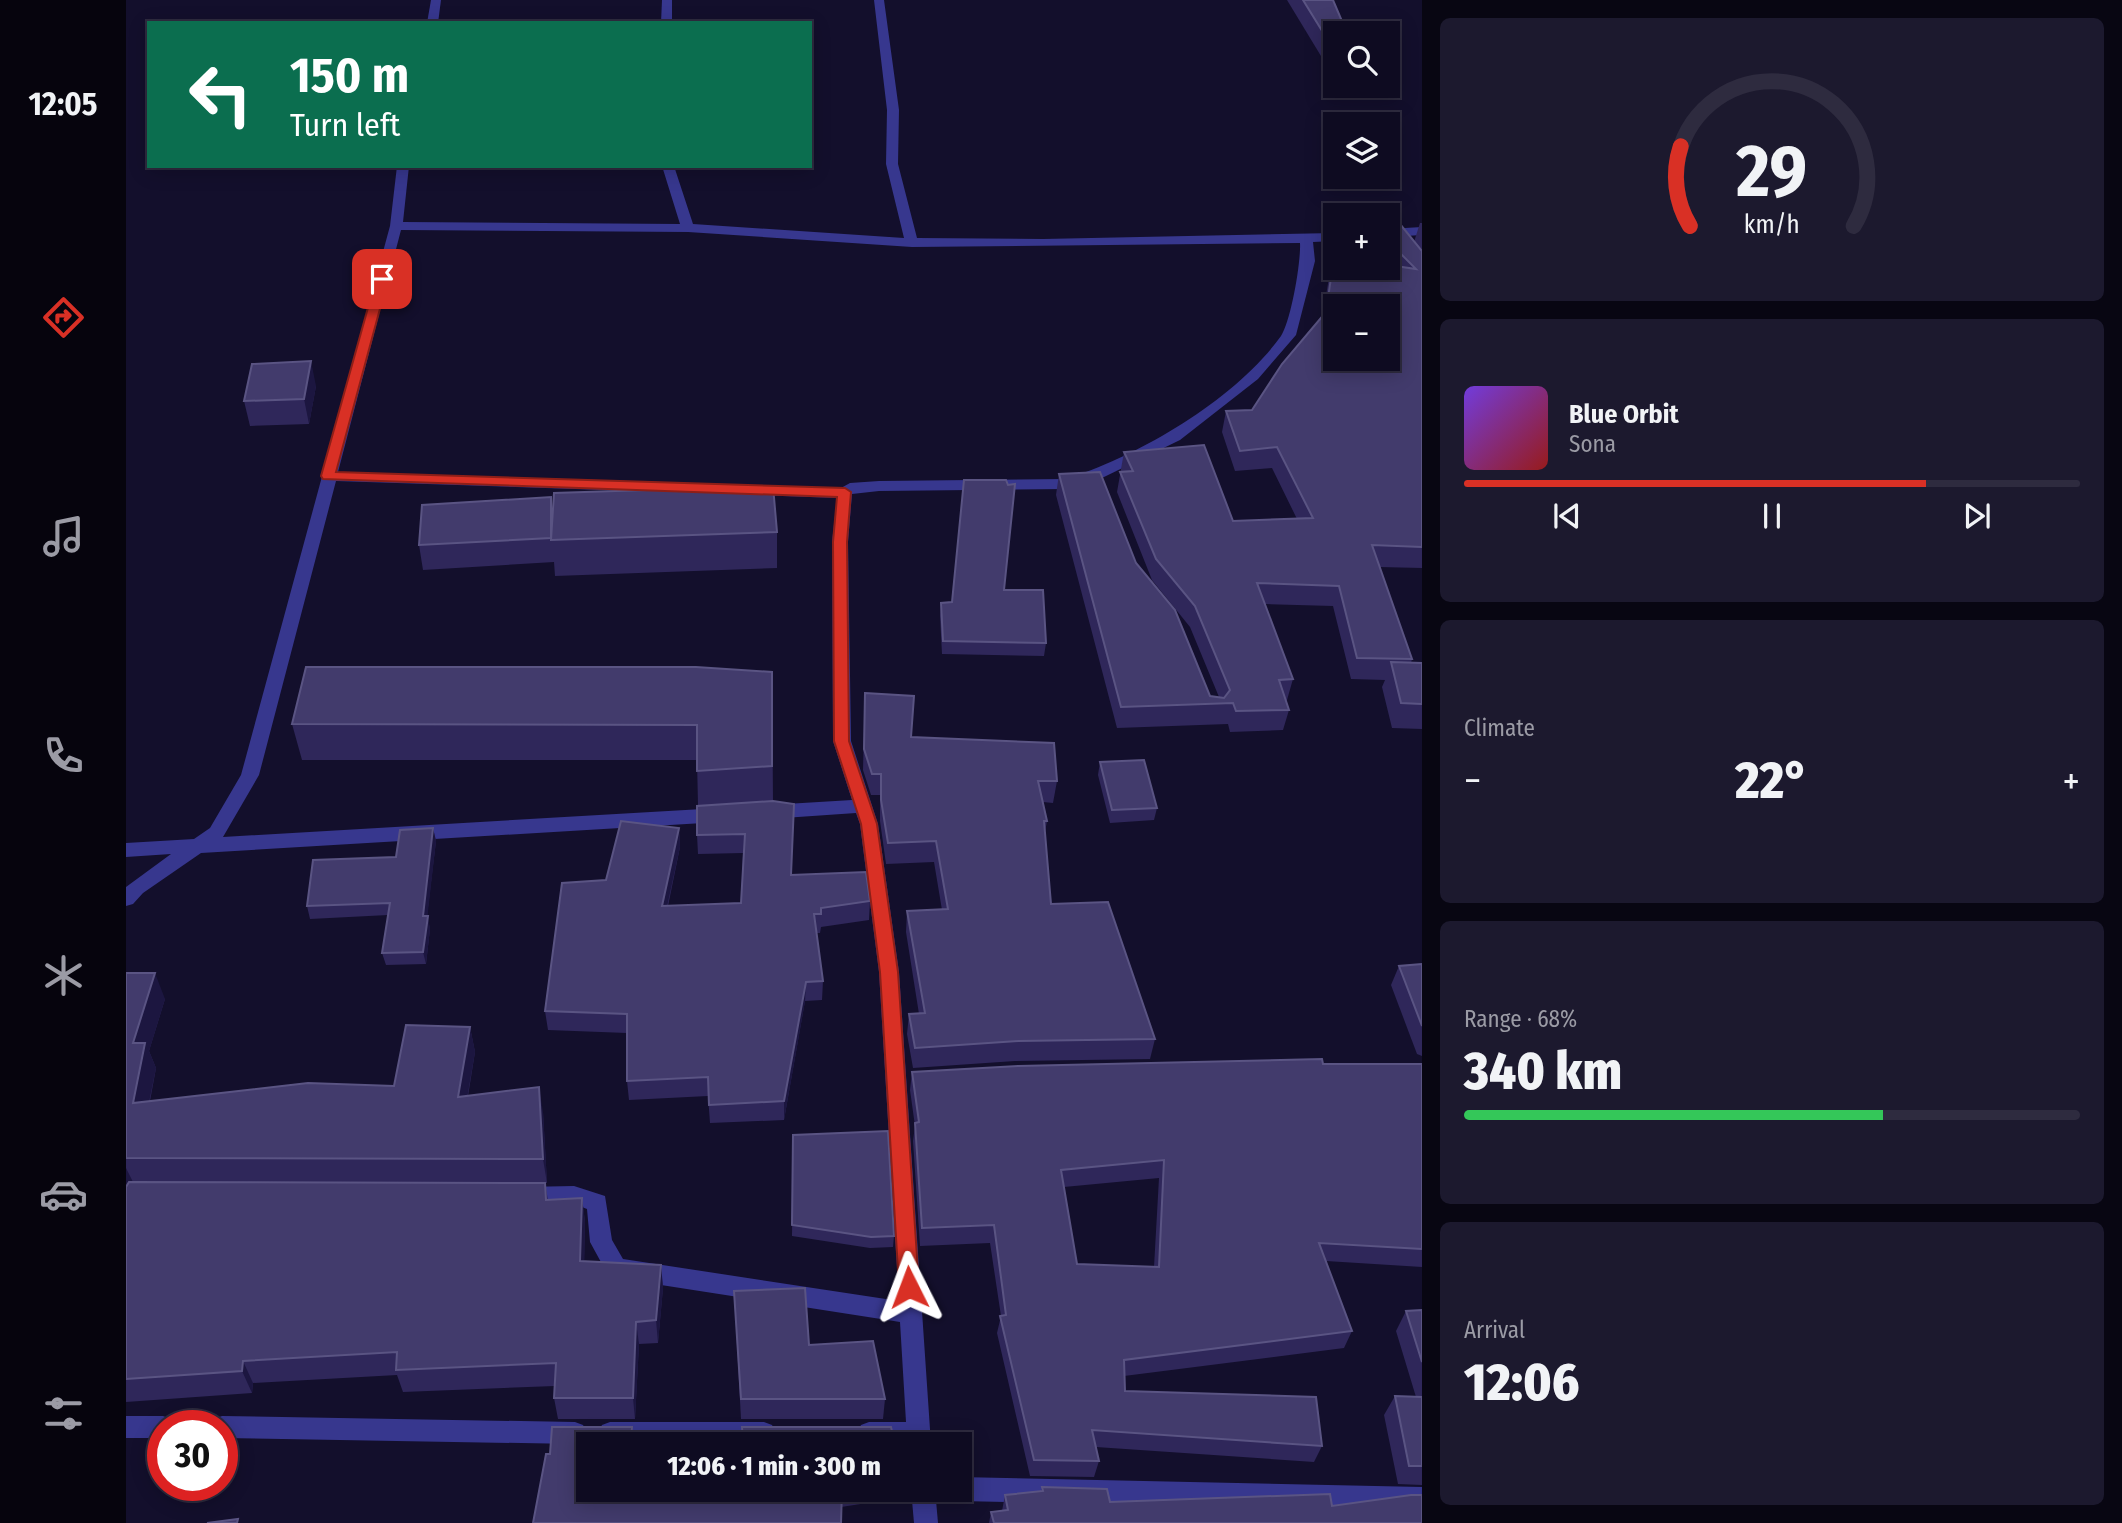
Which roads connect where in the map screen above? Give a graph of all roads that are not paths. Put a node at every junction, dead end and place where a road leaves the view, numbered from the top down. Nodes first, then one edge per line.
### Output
1 (436, 0) edge
2 (667, 0) edge
3 (879, 0) edge
4 (432, 21) edge
5 (666, 21) edge
6 (403, 168) edge
7 (669, 168) edge
8 (396, 226) junction
9 (688, 228) junction
10 (1422, 230) edge
11 (1400, 232) edge
12 (1323, 238) edge
13 (1306, 239) junction
14 (1400, 241) edge
15 (912, 243) junction
16 (1409, 250) edge
17 (328, 476) junction
18 (845, 492) junction
19 (863, 806) junction
20 (198, 846) junction
21 (126, 850) edge
22 (126, 899) edge
23 (499, 1196) edge
24 (910, 1313) junction
25 (126, 1427) edge
26 (147, 1427) edge
27 (238, 1427) edge
28 (918, 1432) edge
29 (576, 1433) edge
30 (972, 1489) edge
31 (1422, 1499) edge
32 (924, 1502) edge
33 (926, 1523) edge

1 - 4 street
2 - 5 street
3 - 15 street
6 - 8 street
7 - 9 street
8 - 9 street
8 - 17 street
9 - 15 street
10 - 11 street
12 - 13 street
13 - 15 street
13 - 18 street
14 - 16 street
17 - 18 street
17 - 20 street
18 - 19 street
19 - 20 street
19 - 24 street
20 - 21 street
20 - 22 street
23 - 24 street
24 - 28 street
25 - 26 street
27 - 29 street
30 - 31 street
32 - 33 street

